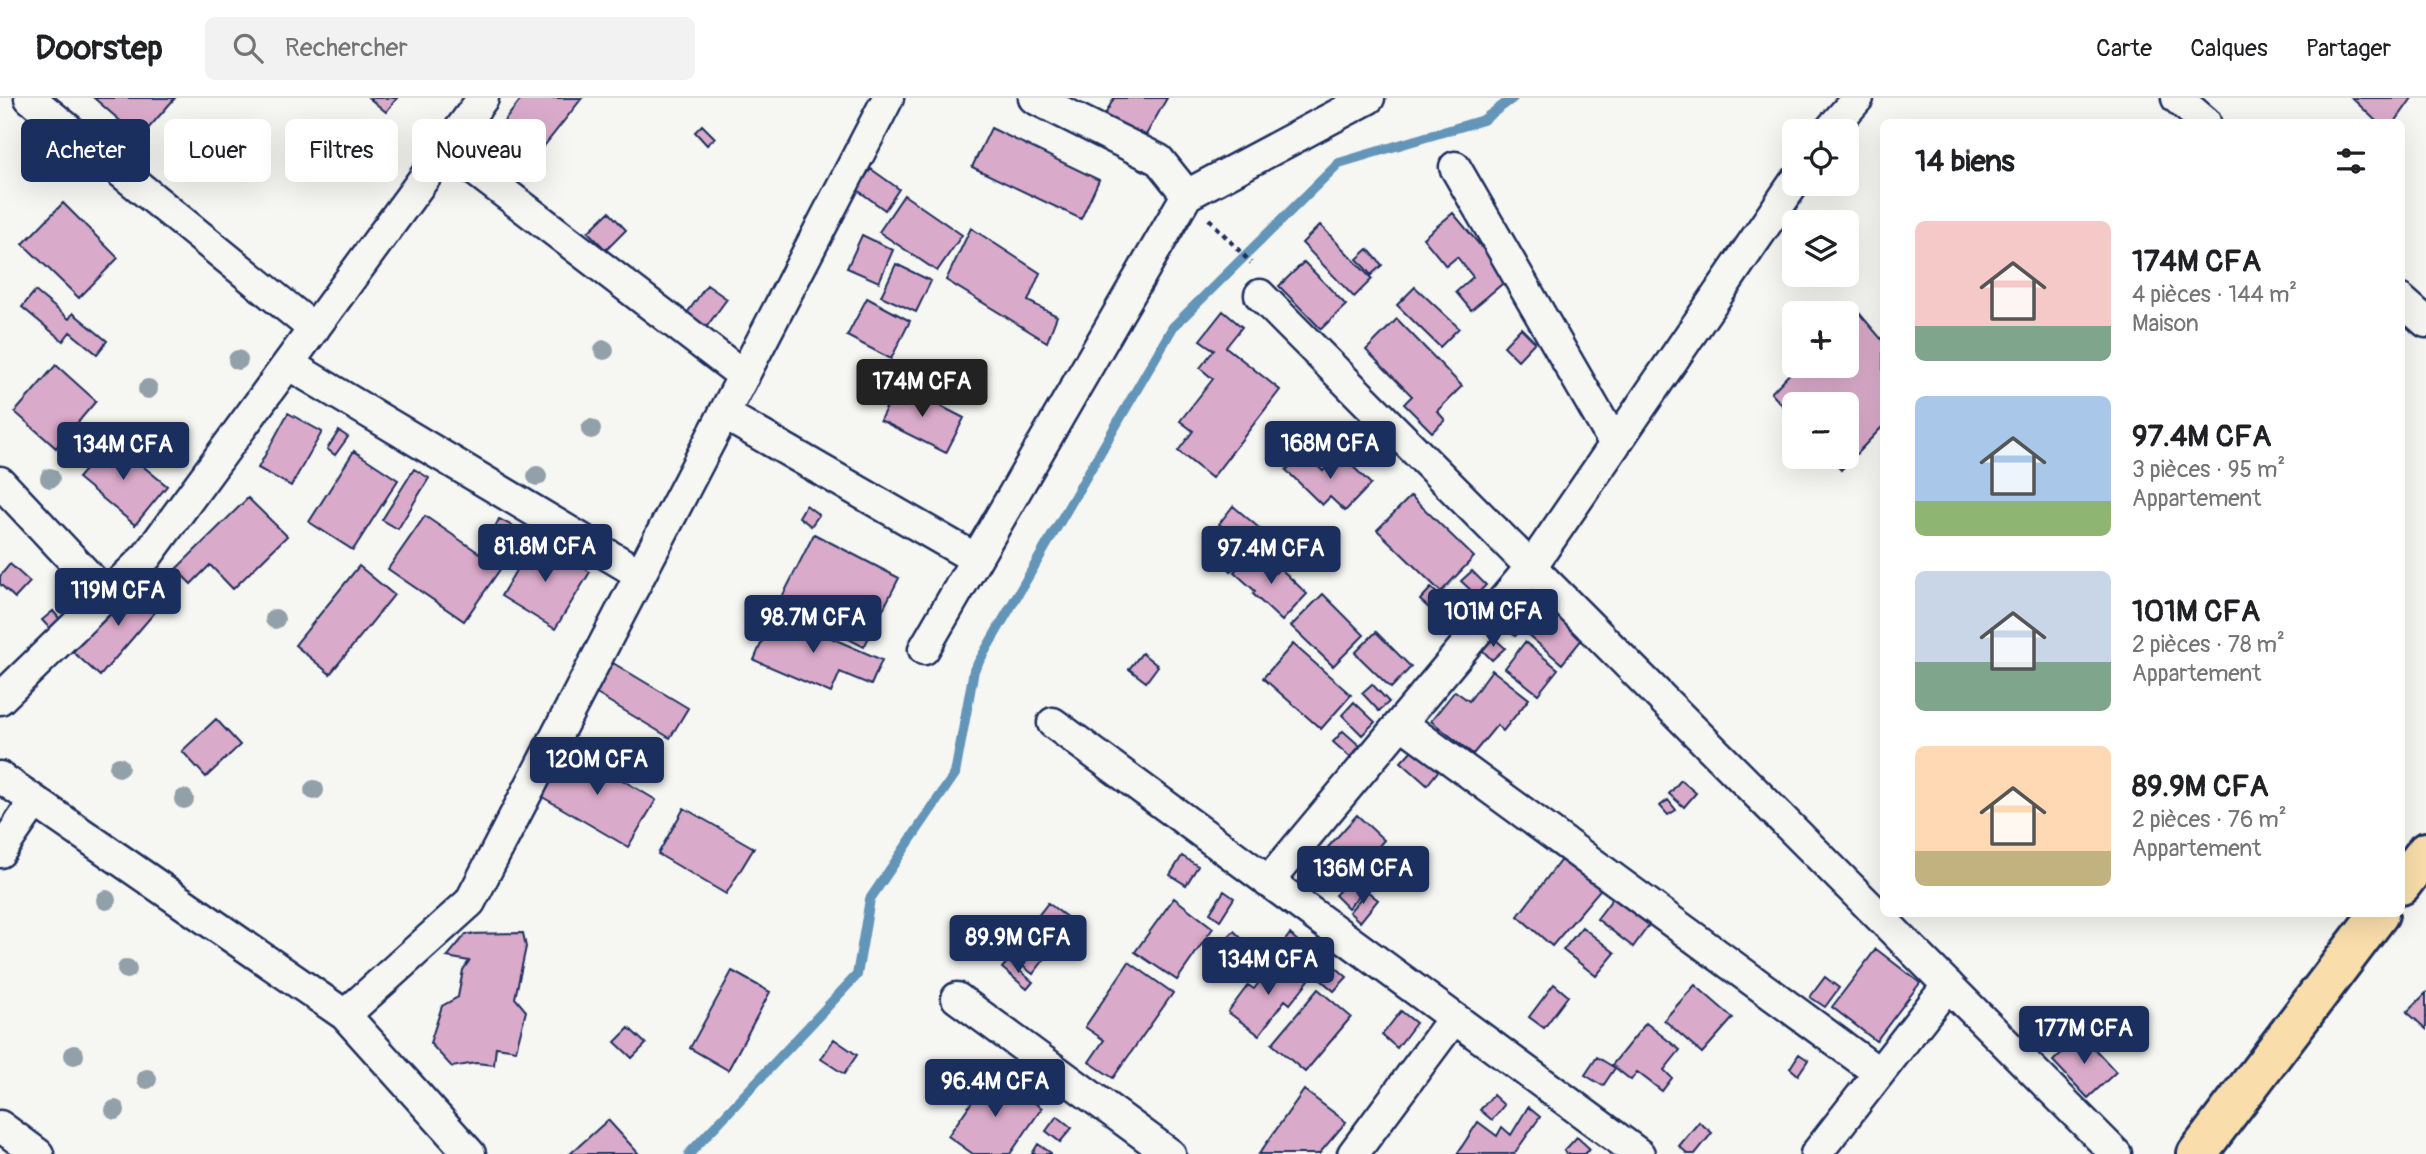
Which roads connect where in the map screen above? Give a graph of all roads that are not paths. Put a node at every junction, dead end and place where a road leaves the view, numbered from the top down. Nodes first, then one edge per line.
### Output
1 (30, 98) edge
2 (483, 98) edge
3 (888, 98) edge
4 (1034, 98) edge
5 (1369, 98) edge
6 (1858, 98) edge
7 (2178, 98) edge
8 (467, 119) edge
9 (1840, 119) edge
10 (2202, 119) edge
11 (1455, 167) dead end
12 (421, 182) edge
13 (490, 182) edge
14 (1186, 195) junction
15 (1785, 196) edge
16 (1258, 283) road end
17 (2405, 304) edge
18 (2426, 322) edge
19 (314, 329) junction
20 (288, 364) junction
21 (744, 376) junction
22 (724, 414) junction
23 (1615, 444) junction
24 (1, 484) edge
25 (976, 559) junction
26 (1531, 567) junction
27 (640, 574) junction
28 (106, 595) junction
29 (924, 649) dead end
30 (0, 699) edge
31 (1053, 723) dead end
32 (1401, 723) junction
33 (0, 777) edge
34 (35, 801) junction
35 (0, 852) edge
36 (1269, 881) junction
37 (1880, 917) edge
38 (1880, 917) edge
39 (2377, 917) edge
40 (1948, 985) junction
41 (957, 998) dead end
42 (345, 1014) junction
43 (1454, 1018) junction
44 (1879, 1073) junction
45 (0, 1126) edge
46 (38, 1154) edge
47 (470, 1154) edge
48 (1170, 1154) edge
49 (1353, 1154) edge
50 (1639, 1154) edge
51 (1816, 1154) edge
52 (2116, 1154) edge
53 (2197, 1154) edge

1 - 19 street
2 - 8 street
3 - 21 street
4 - 14 street
5 - 14 street
6 - 9 street
7 - 10 street
11 - 23 street
12 - 19 street
13 - 21 street
14 - 25 street
15 - 23 street
16 - 26 street
17 - 18 street
19 - 20 street
20 - 27 street
20 - 28 street
21 - 22 street
22 - 25 street
22 - 27 street
23 - 26 street
24 - 28 street
25 - 29 street
26 - 32 street
26 - 38 street
27 - 42 street
28 - 30 street
31 - 36 street
32 - 36 street
32 - 44 street
33 - 34 street
34 - 35 street
34 - 42 street
36 - 43 street
37 - 40 street
39 - 53 main road
40 - 44 street
40 - 52 street
41 - 48 street
42 - 47 street
43 - 49 street
43 - 50 street
44 - 51 street
45 - 46 street

